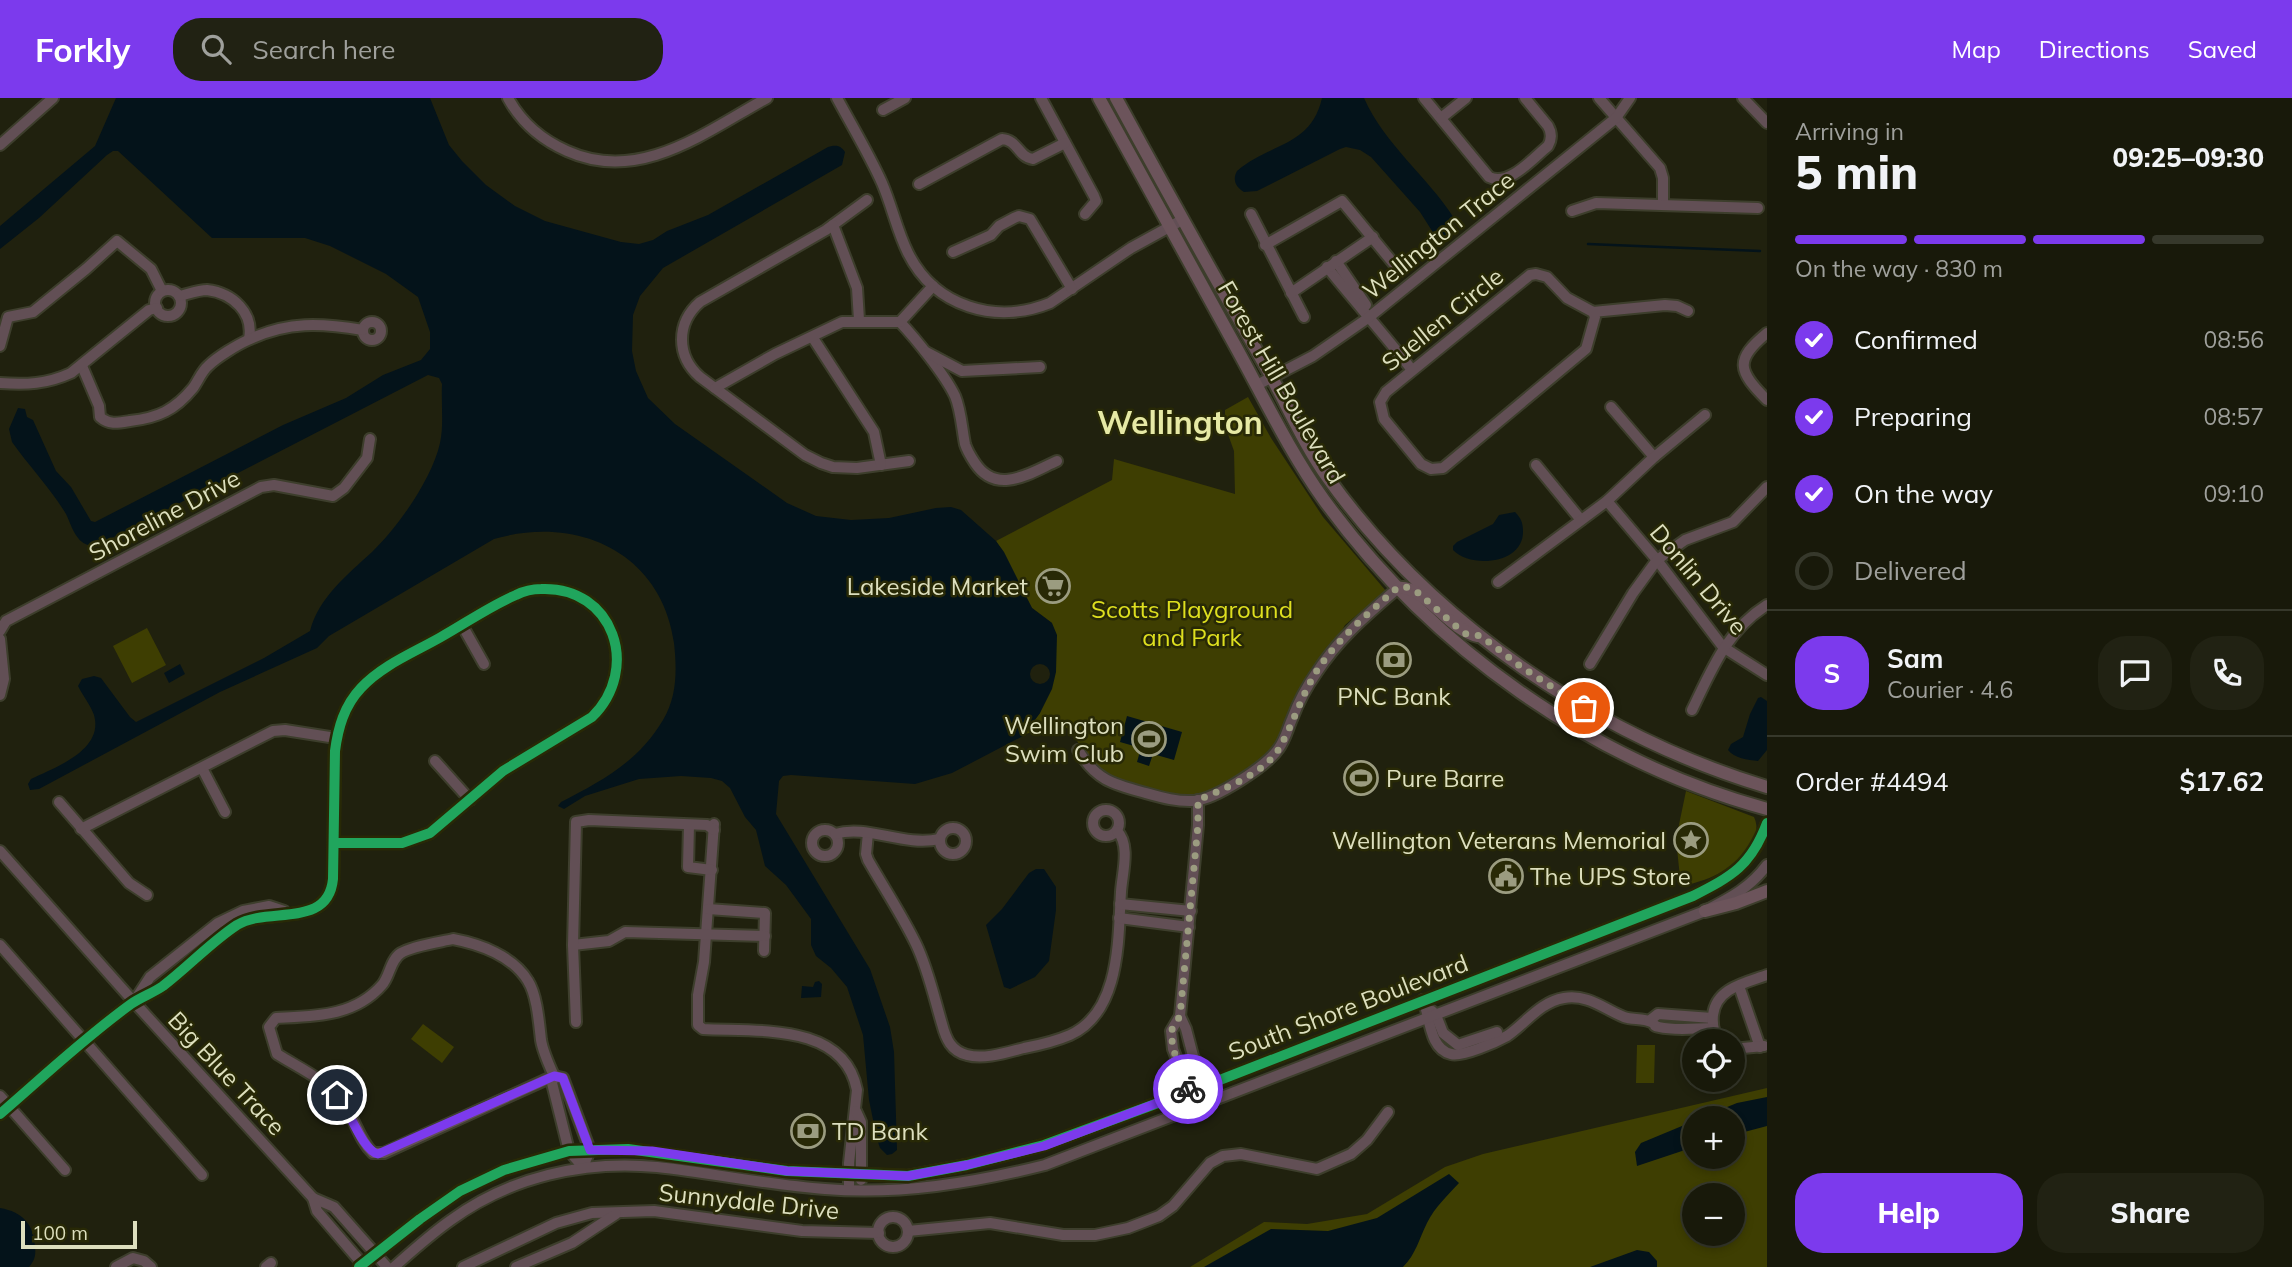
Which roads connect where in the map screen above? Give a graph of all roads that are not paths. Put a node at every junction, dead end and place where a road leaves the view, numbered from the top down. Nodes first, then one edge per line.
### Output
1 (53, 98) edge
2 (508, 98) edge
3 (767, 98) edge
4 (837, 98) edge
5 (905, 98) edge
6 (1099, 98) edge
7 (1116, 98) edge
8 (1424, 98) edge
9 (1466, 98) edge
10 (1525, 98) edge
11 (1599, 98) edge
12 (1630, 98) edge
13 (1743, 98) edge
14 (1044, 99) edge
15 (883, 110) dead end
16 (1441, 118) junction
17 (1616, 118) junction
18 (1767, 123) edge
19 (1065, 143) junction
20 (0, 145) edge
21 (919, 184) dead end
22 (867, 200) dead end
23 (1663, 205) junction
24 (1758, 208) dead end
25 (1572, 211) dead end
26 (1085, 214) dead end
27 (1251, 214) dead end
28 (1182, 220) junction
29 (833, 226) junction
30 (1170, 227) junction
31 (1373, 237) junction
32 (1265, 245) junction
33 (953, 251) dead end
34 (1331, 264) junction
35 (1394, 264) dead end
36 (933, 286) junction
37 (1072, 289) junction
38 (162, 291) junction
39 (1291, 293) junction
40 (179, 296) junction
41 (157, 308) junction
42 (1688, 311) dead end
43 (1593, 312) junction
44 (1370, 316) junction
45 (1304, 317) dead end
46 (250, 320) junction
47 (859, 320) junction
48 (900, 321) junction
49 (282, 328) junction
50 (363, 330) dead end
51 (1767, 333) edge
52 (813, 338) junction
53 (249, 340) junction
54 (0, 346) edge
55 (923, 350) junction
56 (82, 366) junction
57 (1040, 367) dead end
58 (1412, 370) junction
59 (1272, 377) junction
60 (0, 383) edge
61 (1257, 385) junction
62 (715, 388) junction
63 (1767, 400) edge
64 (1611, 407) dead end
65 (1705, 415) dead end
66 (370, 439) dead end
67 (1654, 457) junction
68 (909, 461) dead end
69 (1057, 461) dead end
70 (881, 465) junction
71 (1536, 465) dead end
72 (1767, 487) edge
73 (1607, 501) junction
74 (1581, 520) junction
75 (1657, 560) junction
76 (1498, 582) dead end
77 (1398, 587) junction
78 (1767, 605) edge
79 (462, 625) junction
80 (0, 631) edge
81 (1481, 636) junction
82 (0, 639) edge
83 (1723, 647) junction
84 (484, 664) dead end
85 (1590, 664) dead end
86 (1, 672) edge
87 (1767, 675) edge
88 (0, 695) edge
89 (1692, 710) dead end
90 (336, 738) junction
91 (1078, 750) dead end
92 (435, 761) dead end
93 (202, 768) junction
94 (1767, 787) edge
95 (470, 800) junction
96 (1198, 800) junction
97 (59, 802) dead end
98 (1767, 809) edge
99 (225, 813) dead end
100 (1767, 823) edge
101 (689, 825) junction
102 (81, 829) junction
103 (1117, 831) dead end
104 (868, 833) junction
105 (835, 834) dead end
106 (940, 839) dead end
107 (334, 843) junction
108 (0, 851) edge
109 (1767, 865) edge
110 (712, 870) junction
111 (1767, 891) edge
112 (147, 895) dead end
113 (1120, 904) junction
114 (1144, 906) junction
115 (708, 909) junction
116 (1191, 911) junction
117 (1705, 911) junction
118 (1119, 918) junction
119 (1143, 921) junction
120 (1189, 926) junction
121 (706, 934) junction
122 (765, 936) junction
123 (1566, 944) junction
124 (0, 945) edge
125 (573, 945) junction
126 (764, 951) dead end
127 (1573, 962) junction
128 (1767, 975) edge
129 (1739, 986) junction
130 (134, 1002) junction
131 (1425, 1003) junction
132 (1180, 1016) junction
133 (1431, 1017) junction
134 (576, 1022) dead end
135 (1713, 1023) junction
136 (1714, 1029) edge
137 (84, 1040) junction
138 (1763, 1046) edge
139 (1745, 1047) edge
140 (554, 1076) junction
141 (1207, 1085) junction
142 (1189, 1091) junction
143 (0, 1096) edge
144 (1205, 1105) junction
145 (9, 1106) junction
146 (856, 1111) junction
147 (1388, 1112) dead end
148 (0, 1114) edge
149 (569, 1150) junction
150 (590, 1150) junction
151 (583, 1167) junction
152 (65, 1170) dead end
153 (848, 1174) junction
154 (202, 1175) dead end
155 (861, 1175) junction
156 (849, 1190) junction
157 (862, 1190) junction
158 (313, 1198) junction
159 (616, 1214) junction
160 (908, 1231) junction
161 (878, 1233) junction
162 (375, 1254) junction
163 (362, 1266) edge
164 (116, 1267) edge
165 (151, 1267) edge
166 (387, 1267) edge
167 (394, 1267) edge
168 (463, 1267) edge
169 (516, 1267) edge

1 - 20 street
2 - 3 street
4 - 36 street
5 - 15 street
6 - 30 main road, Forest Hill Boulevard
7 - 28 main road, Forest Hill Boulevard
8 - 16 street
9 - 16 street
10 - 16 street
11 - 17 street
12 - 17 street, Wellington Trace
13 - 18 street
14 - 19 street
17 - 23 street
17 - 44 street, Wellington Trace
19 - 21 street
19 - 26 street
22 - 29 street
23 - 24 street
23 - 25 street
27 - 32 street
28 - 30 street
28 - 59 main road, Forest Hill Boulevard
29 - 47 street
29 - 62 street
30 - 37 street
30 - 61 main road, Forest Hill Boulevard
31 - 32 street
31 - 34 street
31 - 35 street
32 - 39 street
33 - 37 street
34 - 39 street
34 - 44 street
36 - 37 street
36 - 48 street
38 - 40 street
38 - 41 street
38 - 54 street
39 - 45 street
40 - 41 street
40 - 46 street
41 - 56 street
42 - 43 street
43 - 58 street, Suellen Circle
43 - 58 street, Suellen Circle
44 - 58 street
44 - 59 street, Wellington Trace
46 - 49 street
46 - 53 street
47 - 48 street
47 - 52 street
48 - 55 street
49 - 50 street
49 - 53 street
51 - 63 street
52 - 62 street
52 - 70 street
53 - 56 street
55 - 57 street
55 - 69 street
56 - 60 street
59 - 61 street, Wellington Trace
59 - 81 main road, Forest Hill Boulevard
61 - 77 main road, Forest Hill Boulevard
62 - 70 street
64 - 67 street
65 - 67 street
66 - 80 street, Shoreline Drive
67 - 73 street
68 - 70 street
71 - 74 street
72 - 75 street
73 - 74 street
73 - 75 street, Donlin Drive
74 - 76 street
75 - 83 street, Donlin Drive
75 - 85 street
77 - 81 main road
77 - 96 street
77 - 98 main road, Forest Hill Boulevard
78 - 83 street
79 - 84 street
79 - 90 street
79 - 95 street
81 - 94 main road, Forest Hill Boulevard
82 - 86 street
83 - 87 street, Donlin Drive
83 - 89 street
86 - 88 street
90 - 93 street
90 - 107 street
91 - 96 street
92 - 95 street
93 - 99 street
93 - 102 street
95 - 107 street
96 - 116 street
97 - 102 street
100 - 123 street, South Shore Boulevard
101 - 110 street
101 - 110 street
101 - 125 street
102 - 112 street
103 - 113 street
104 - 105 street
104 - 106 street
104 - 118 street
107 - 130 street
108 - 130 street, Big Blue Trace
109 - 117 street, South Shore Boulevard
110 - 115 street
111 - 117 main road
113 - 114 street
113 - 118 street
114 - 116 street
114 - 119 street
115 - 121 street
115 - 122 street
116 - 120 street
117 - 127 street, South Shore Boulevard
118 - 119 street
119 - 120 street
120 - 132 street
121 - 122 street
121 - 125 street
121 - 146 street
122 - 126 street
123 - 127 street
123 - 131 street, South Shore Boulevard
124 - 137 street
125 - 134 street
127 - 133 street, South Shore Boulevard
128 - 129 street
129 - 135 street
129 - 138 street
130 - 137 street
130 - 158 street, Big Blue Trace
131 - 133 street
131 - 141 street, South Shore Boulevard
132 - 141 street
132 - 142 street
133 - 135 street
133 - 144 street, South Shore Boulevard
135 - 136 street
137 - 145 street
137 - 154 street
138 - 139 street
140 - 140 street
140 - 149 street
140 - 150 street
141 - 142 street, South Shore Boulevard
141 - 144 street
142 - 144 street
142 - 155 street, South Shore Boulevard
143 - 145 street
144 - 157 street, South Shore Boulevard
145 - 148 street
145 - 152 street
146 - 153 street
146 - 155 street
147 - 160 street, Sunnydale Drive
149 - 150 street, South Shore Boulevard
149 - 151 street
149 - 162 street, South Shore Boulevard
150 - 151 street
150 - 153 street, South Shore Boulevard
151 - 156 street, South Shore Boulevard
151 - 167 street, South Shore Boulevard
153 - 155 street, South Shore Boulevard
153 - 156 street
155 - 157 street
156 - 157 street, South Shore Boulevard
158 - 162 street, Big Blue Trace
158 - 163 street, Big Blue Trace
159 - 161 street, Sunnydale Drive
159 - 168 street, Sunnydale Drive
159 - 169 street, Sunnydale Drive
160 - 161 street, Sunnydale Drive
160 - 161 street, Sunnydale Drive
162 - 163 street, South Shore Boulevard
162 - 166 street, Big Blue Trace
164 - 165 street

